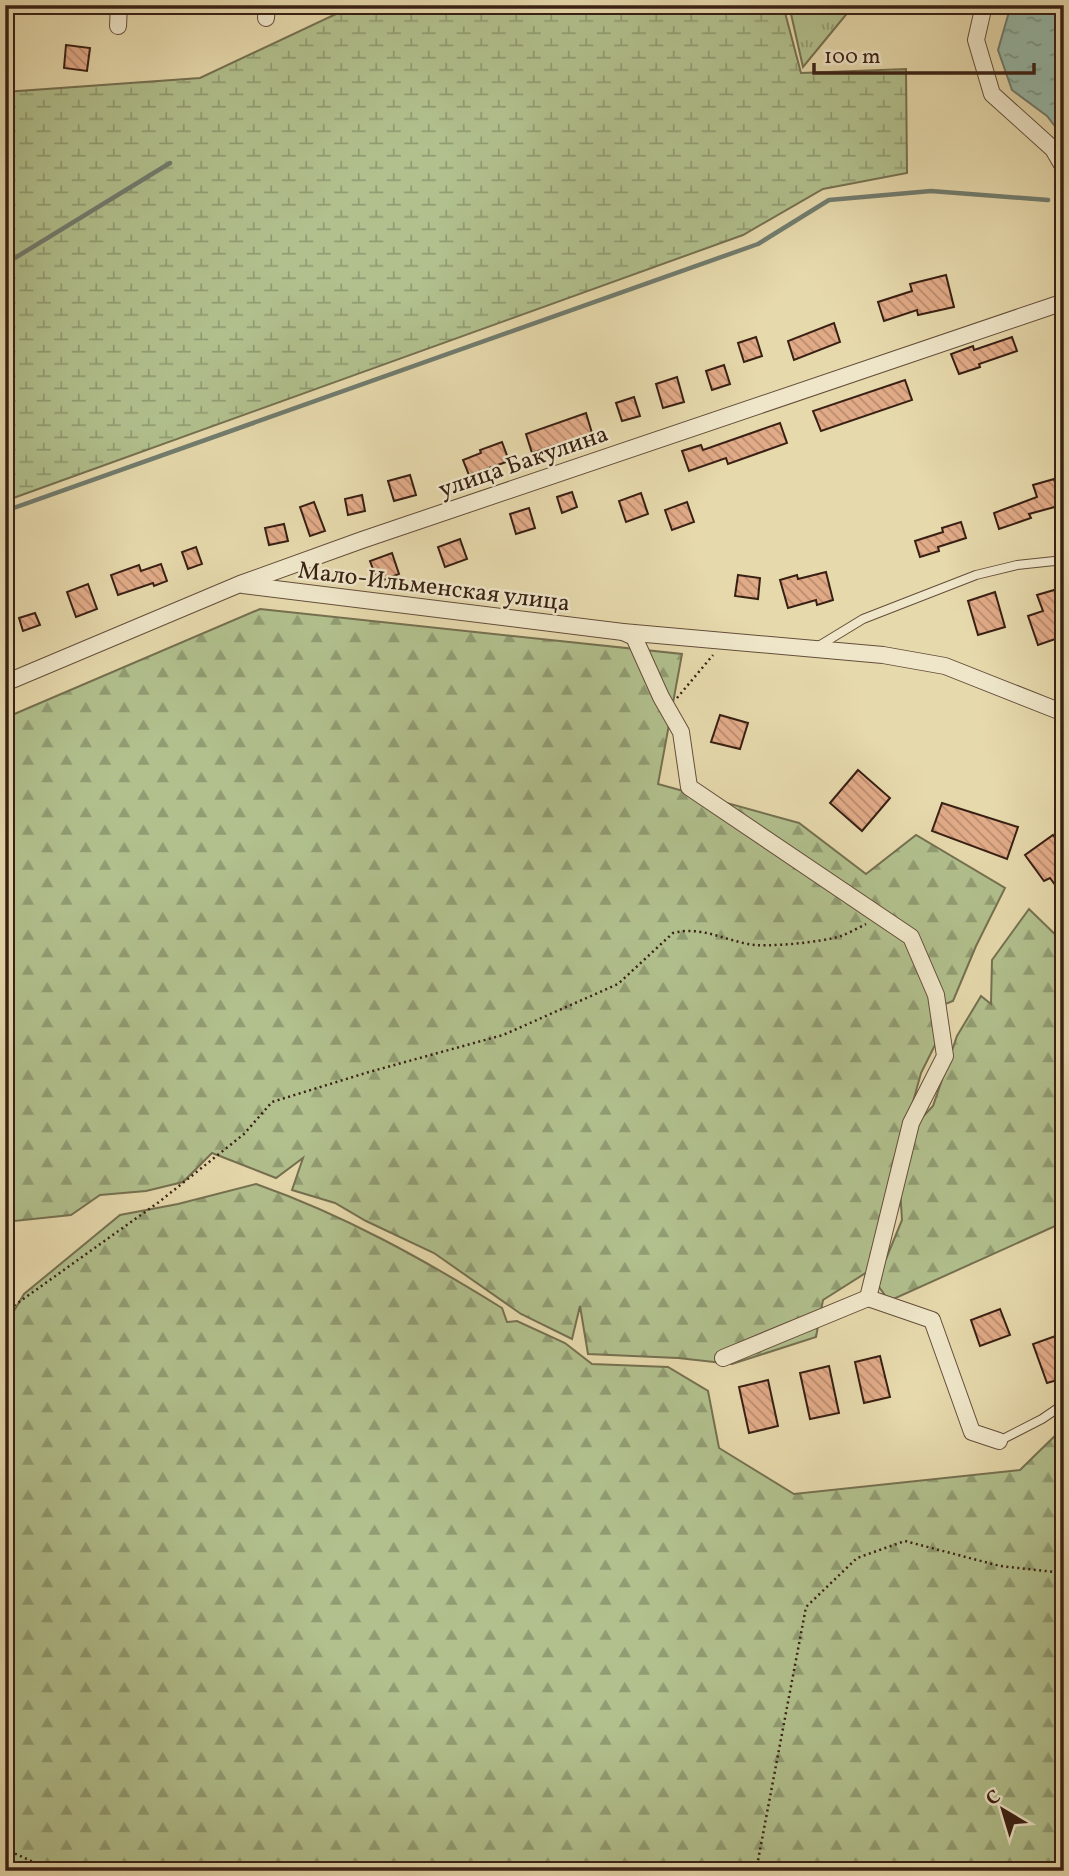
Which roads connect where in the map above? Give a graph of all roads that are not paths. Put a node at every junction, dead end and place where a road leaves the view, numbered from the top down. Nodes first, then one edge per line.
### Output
1 (119, 5) edge
2 (984, 5) edge
3 (118, 26) dead end
4 (1064, 168) edge
5 (1064, 302) edge
6 (1064, 560) edge
7 (240, 584) junction
8 (623, 632) junction
9 (817, 647) junction
10 (5, 683) edge
11 (1064, 713) edge
12 (867, 1298) junction
13 (723, 1359) dead end
14 (1064, 1404) edge
15 (999, 1441) joint

1 - 3 street
2 - 4 street
5 - 7 street, улица Бакулина
6 - 9 lane
7 - 8 street, Мало-Ильменская улица
7 - 10 street, улица Бакулина
8 - 9 street, Мало-Ильменская улица
8 - 12 street
9 - 11 street, Мало-Ильменская улица
12 - 13 street
12 - 15 street
14 - 15 lane

